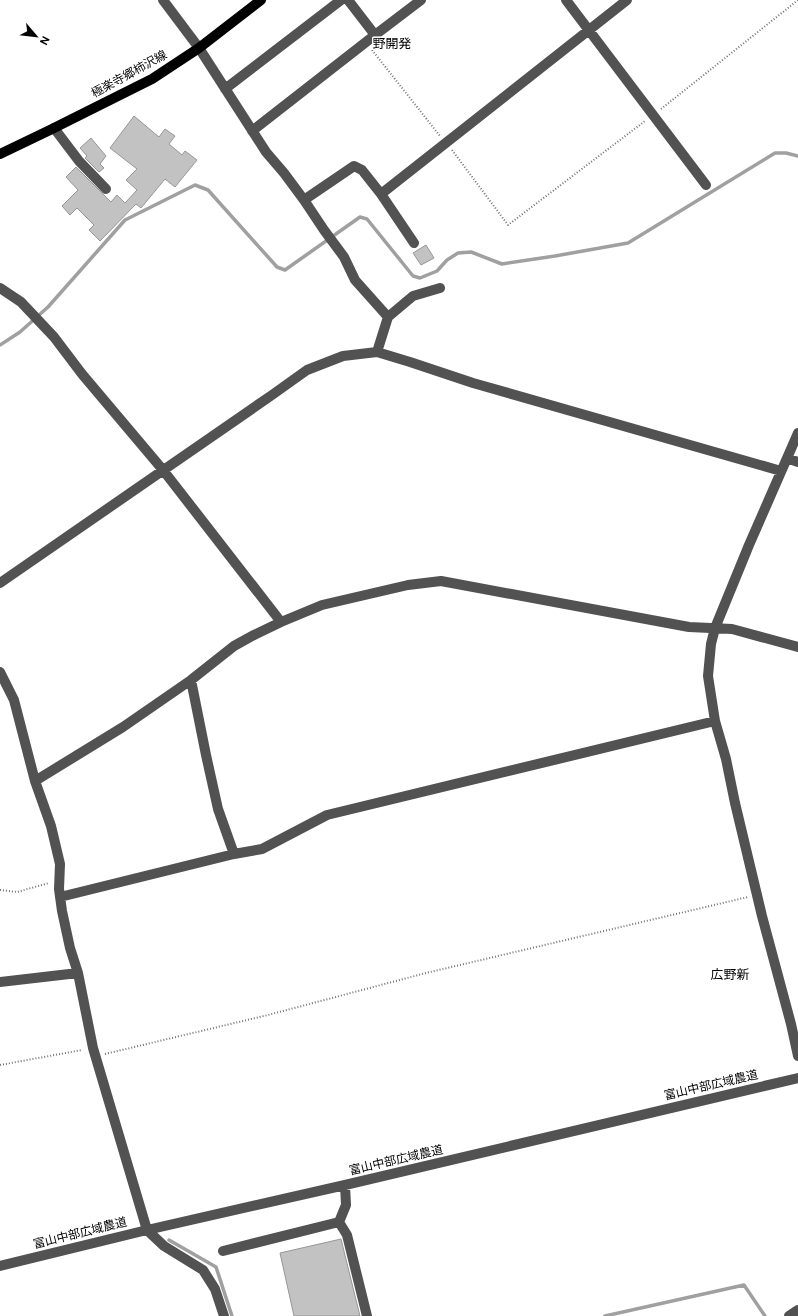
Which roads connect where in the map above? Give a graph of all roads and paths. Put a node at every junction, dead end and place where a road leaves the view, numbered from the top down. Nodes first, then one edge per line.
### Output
1 (163, 0) edge
2 (261, 0) edge
3 (341, 0) edge
4 (348, 0) edge
5 (421, 0) edge
6 (566, 0) edge
7 (627, 0) edge
8 (798, 0) edge
9 (588, 30) junction
10 (374, 35) junction
11 (366, 42) junction
12 (199, 48) junction
13 (226, 89) junction
14 (653, 115) junction
15 (54, 128) junction
16 (252, 131) junction
17 (446, 142) junction
18 (0, 154) edge
19 (706, 185) dead end
20 (106, 189) dead end
21 (381, 194) junction
22 (304, 200) junction
23 (414, 243) dead end
24 (0, 288) edge
25 (440, 288) dead end
26 (388, 317) junction
27 (377, 352) junction
28 (798, 433) edge
29 (787, 458) junction
30 (798, 462) edge
31 (163, 470) junction
32 (781, 471) junction
33 (0, 583) edge
34 (281, 622) junction
35 (715, 628) junction
36 (798, 646) edge
37 (0, 672) edge
38 (191, 680) junction
39 (715, 721) junction
40 (35, 781) junction
41 (234, 854) junction
42 (59, 881) junction
43 (0, 890) edge
44 (757, 894) junction
45 (60, 898) junction
46 (78, 973) junction
47 (0, 982) edge
48 (95, 1052) junction
49 (798, 1056) edge
50 (0, 1065) edge
51 (798, 1078) edge
52 (345, 1185) junction
53 (339, 1222) junction
54 (148, 1230) junction
55 (223, 1251) dead end
56 (0, 1266) edge
57 (798, 1310) edge
58 (224, 1316) edge
59 (367, 1316) edge
60 (789, 1316) edge

1 - 12 street
2 - 12 main road, 極楽寺郷柿沢線
3 - 13 street
4 - 10 street
5 - 10 street
6 - 9 street
7 - 9 street
8 - 14 path
9 - 14 street
9 - 17 street
10 - 11 street
11 - 16 street
11 - 17 path
12 - 13 street
12 - 15 main road, 極楽寺郷柿沢線
13 - 16 street
14 - 17 path
14 - 19 street
15 - 18 main road, 極楽寺郷柿沢線
15 - 20 street
16 - 22 street
17 - 21 street
21 - 22 street
21 - 23 street
22 - 26 street
24 - 31 street
25 - 26 street
26 - 27 street
27 - 31 street
27 - 32 street
28 - 29 street
29 - 30 street
29 - 32 street
31 - 33 street
31 - 34 street
32 - 35 street
34 - 35 street
34 - 38 street
35 - 36 street
35 - 39 street
37 - 40 street
38 - 40 street
38 - 41 street
39 - 41 street
39 - 44 street
40 - 42 street
41 - 45 street
42 - 43 path
42 - 45 street
44 - 48 path
44 - 49 street
45 - 46 street
46 - 47 street
46 - 48 street
48 - 50 path
48 - 54 street
51 - 52 street, 富山中部広域農道
52 - 53 street
52 - 54 street, 富山中部広域農道
53 - 55 street
53 - 59 street
54 - 56 street, 富山中部広域農道
54 - 58 street
57 - 60 street

